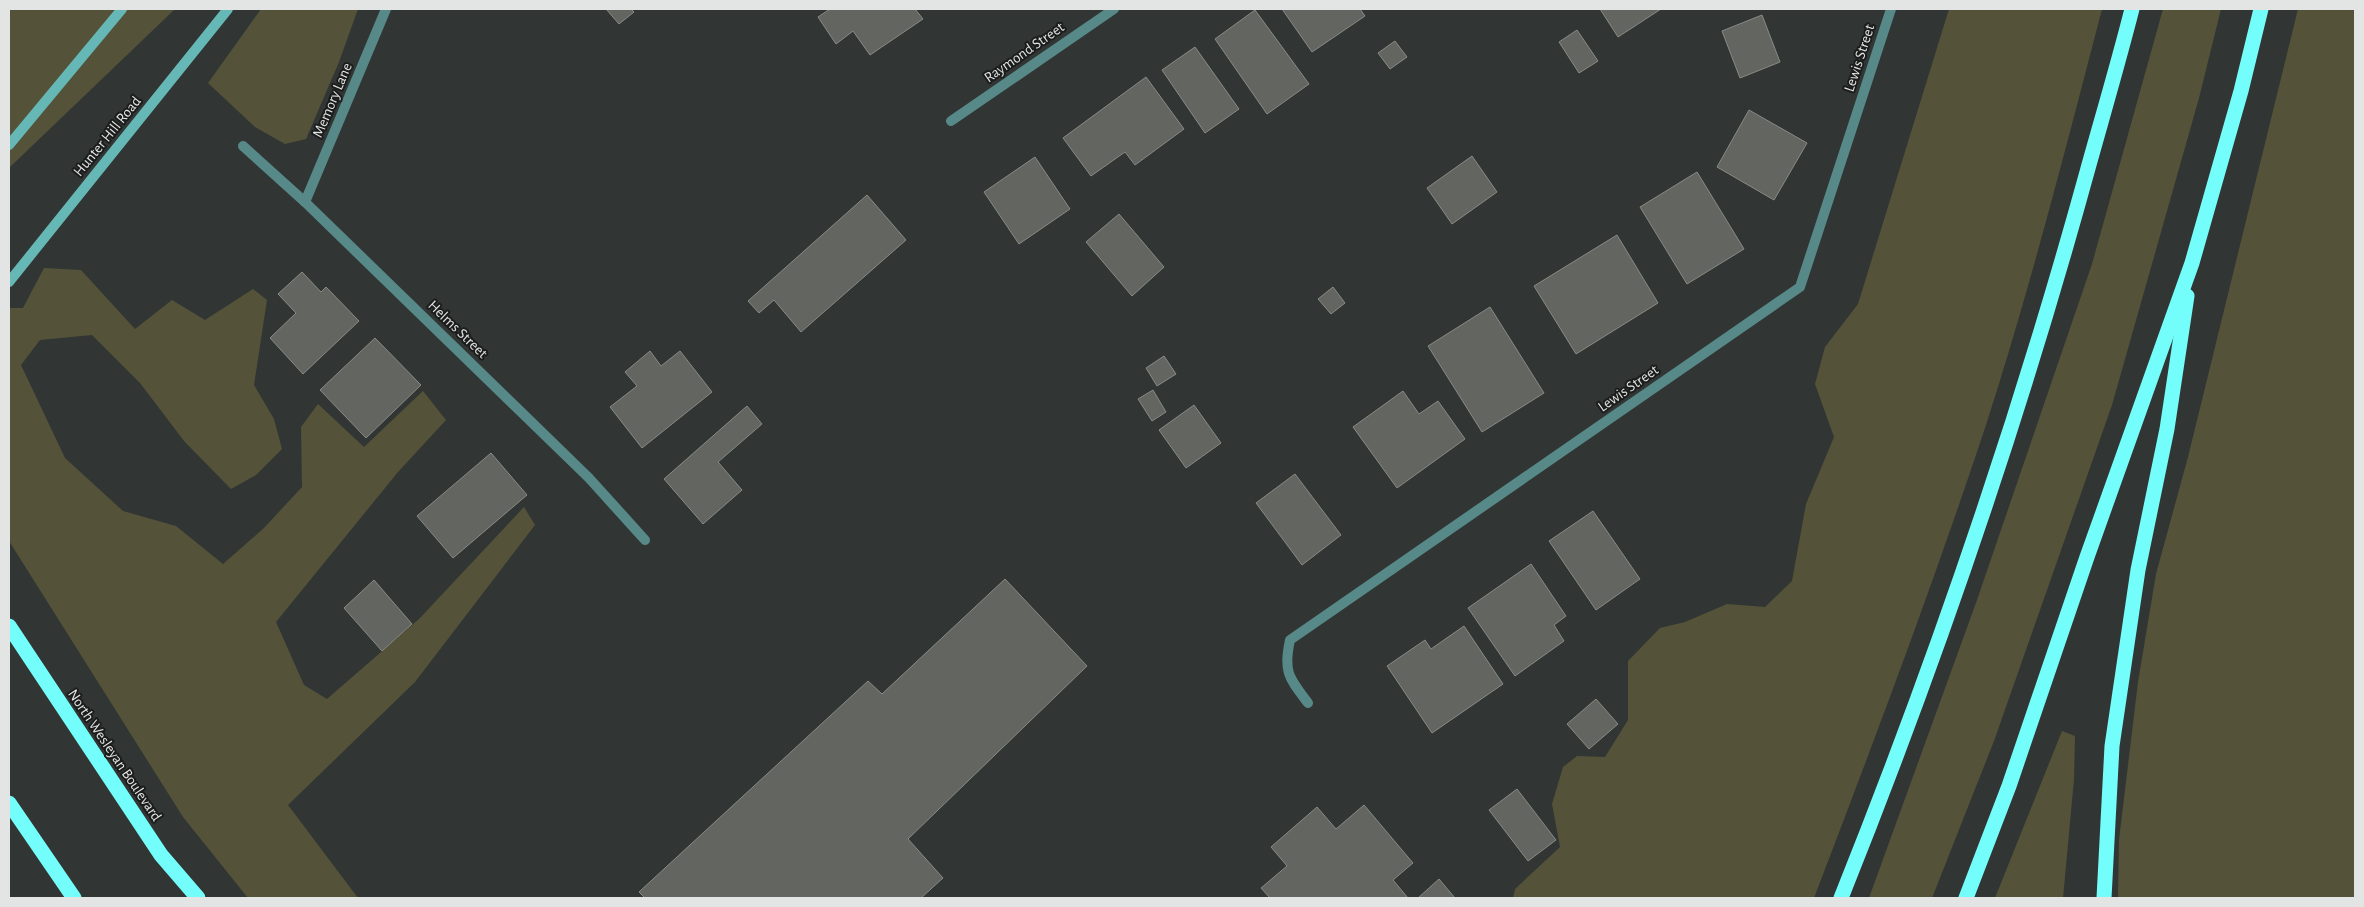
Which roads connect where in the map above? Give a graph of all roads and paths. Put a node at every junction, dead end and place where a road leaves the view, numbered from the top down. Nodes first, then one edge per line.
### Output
1 (122, 9) edge
2 (228, 9) edge
3 (386, 9) edge
4 (1114, 9) edge
5 (1891, 9) edge
6 (2132, 9) edge
7 (2261, 9) edge
8 (951, 121) dead end
9 (9, 145) edge
10 (243, 146) dead end
11 (305, 202) junction
12 (2192, 263) junction
13 (9, 282) edge
14 (645, 540) dead end
15 (9, 626) edge
16 (1308, 703) dead end
17 (9, 803) edge
18 (74, 898) edge
19 (198, 898) edge
20 (1841, 898) edge
21 (1966, 898) edge
22 (2104, 898) edge

1 - 9 street
2 - 13 street, Hunter Hill Road
3 - 11 street, Memory Lane
4 - 8 street, Raymond Street
5 - 16 street, Lewis Street
6 - 20 highway
7 - 12 highway
10 - 11 street, Helms Street
11 - 14 street, Helms Street
12 - 21 highway
12 - 22 highway
15 - 19 highway, North Wesleyan Boulevard
17 - 18 highway

